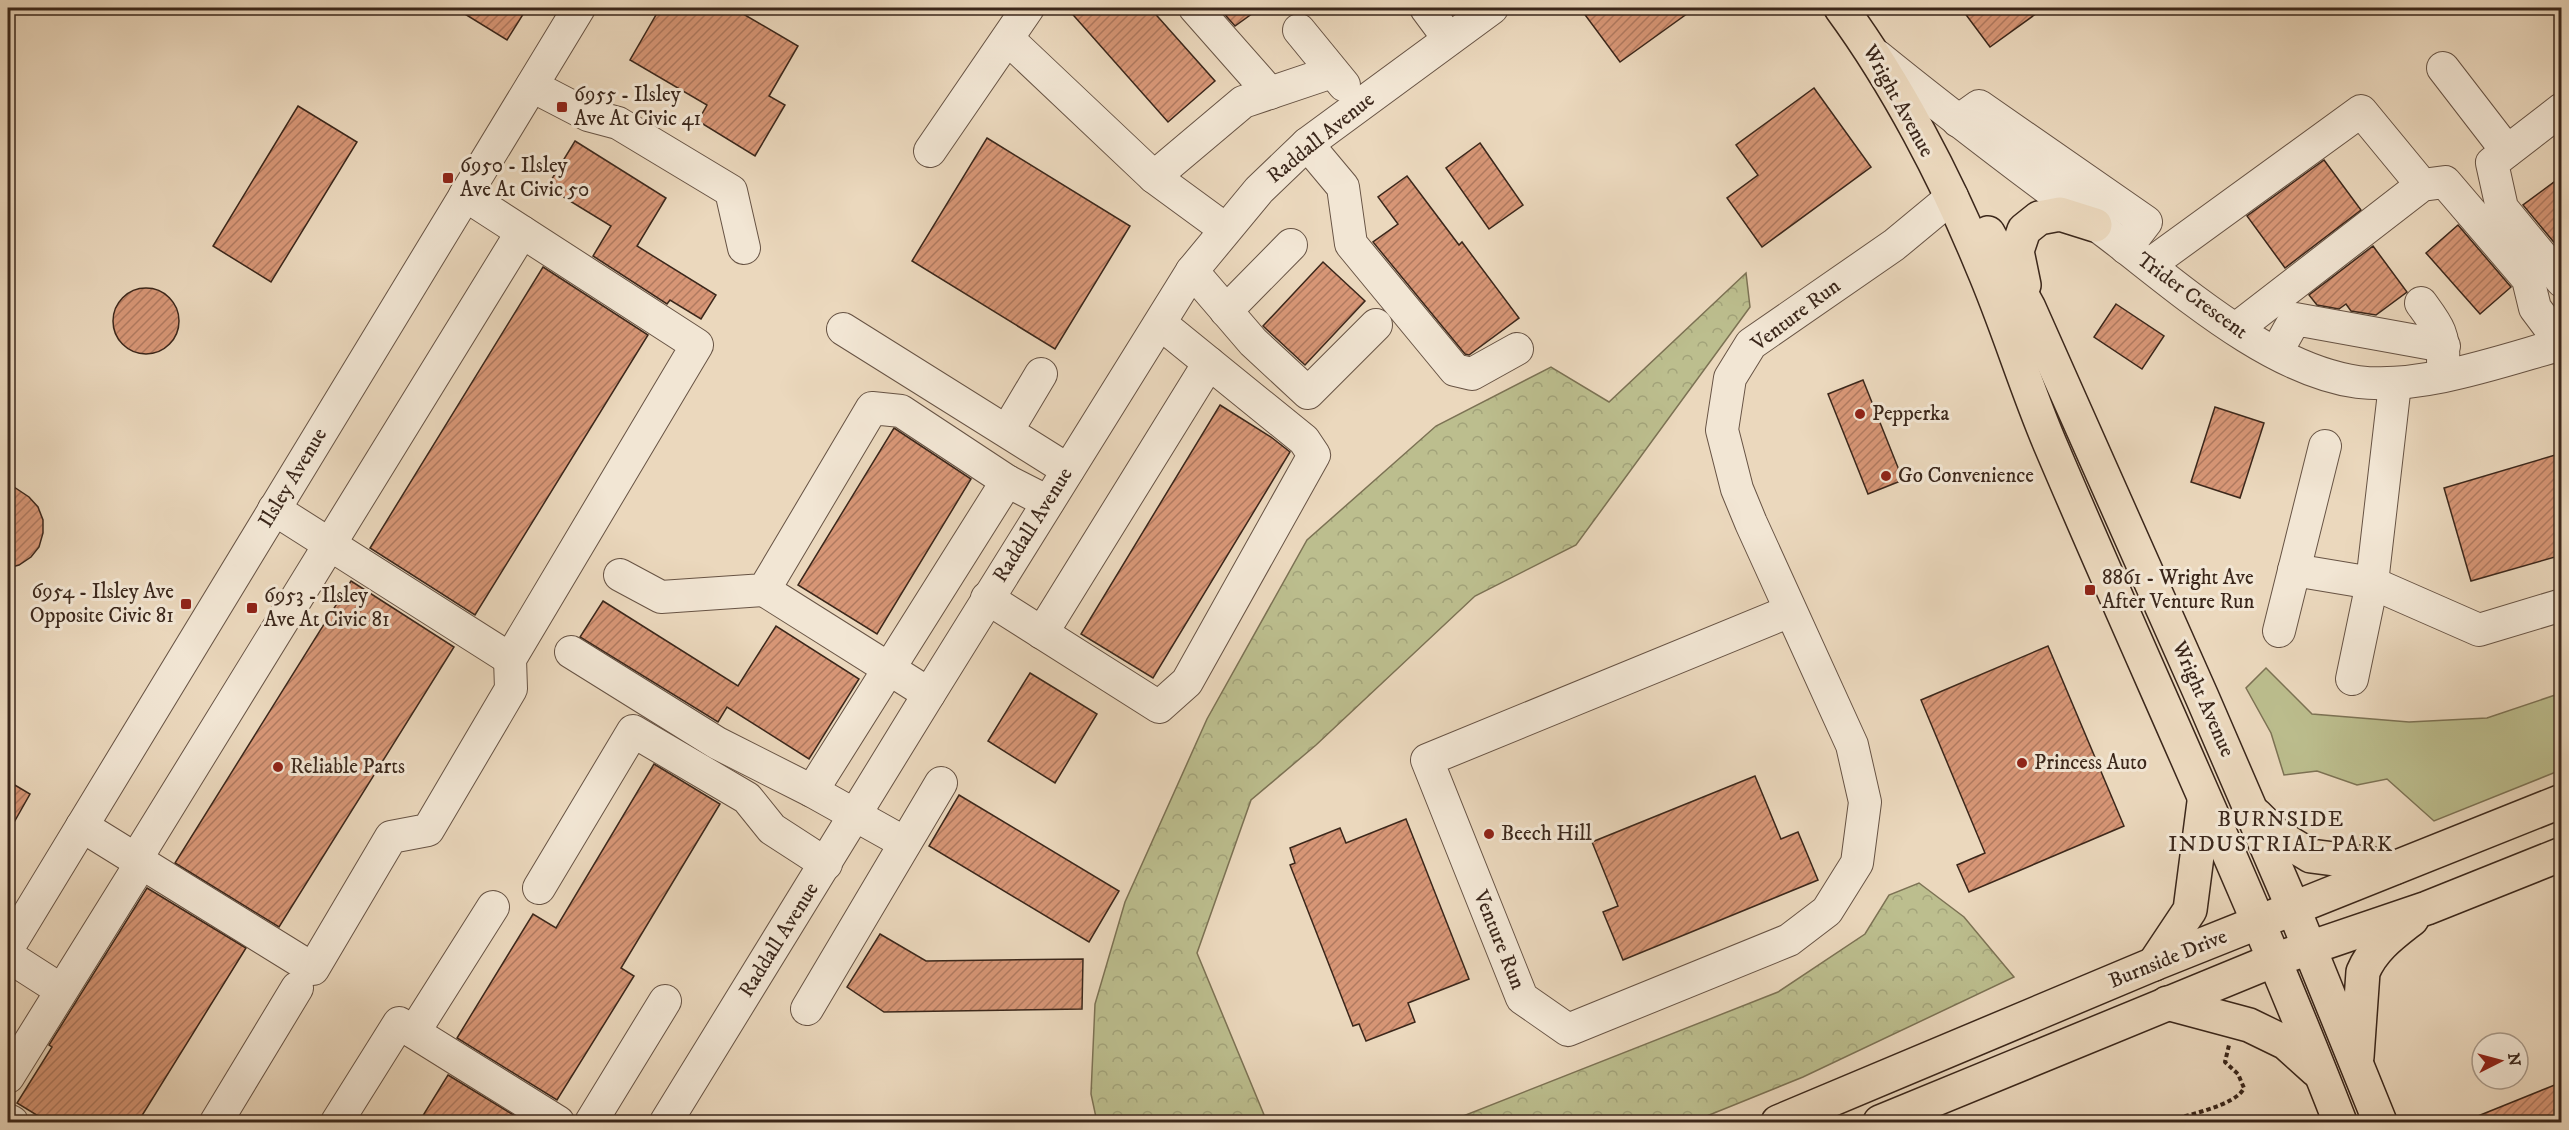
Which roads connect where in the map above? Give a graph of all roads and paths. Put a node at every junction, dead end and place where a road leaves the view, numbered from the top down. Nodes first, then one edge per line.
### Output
1 (579, 8) edge
2 (1028, 8) edge
3 (1195, 8) edge
4 (1426, 8) edge
5 (1492, 8) edge
6 (1840, 8) edge
7 (1299, 30) dead end
8 (1008, 39) junction
9 (1449, 39) junction
10 (1876, 55) junction
11 (2443, 68) dead end
12 (1332, 72) junction
13 (532, 86) junction
14 (1270, 93) junction
15 (1361, 104) junction
16 (2562, 109) edge
17 (1958, 121) junction
18 (1307, 144) junction
19 (930, 151) dead end
20 (2508, 151) junction
21 (1154, 177) junction
22 (2422, 185) junction
23 (465, 195) junction
24 (1952, 197) junction
25 (2096, 225) junction
26 (1225, 229) junction
27 (522, 232) junction
28 (1291, 245) dead end
29 (744, 248) dead end
30 (2138, 256) junction
31 (1192, 271) junction
32 (2562, 281) edge
33 (2289, 288) junction
34 (2421, 303) dead end
35 (2029, 308) junction
36 (1226, 311) junction
37 (2295, 319) junction
38 (1161, 324) junction
39 (1376, 325) dead end
40 (843, 329) dead end
41 (2236, 329) junction
42 (1253, 342) junction
43 (2561, 344) edge
44 (1517, 349) dead end
45 (2276, 353) junction
46 (2443, 360) junction
47 (1216, 368) junction
48 (1041, 374) dead end
49 (2395, 384) junction
50 (1007, 431) junction
51 (2049, 441) junction
52 (2325, 446) dead end
53 (2099, 464) junction
54 (1068, 470) junction
55 (1007, 482) junction
56 (1048, 502) junction
57 (274, 509) junction
58 (329, 545) junction
59 (2294, 570) junction
60 (620, 575) dead end
61 (2372, 583) junction
62 (764, 590) junction
63 (987, 598) junction
64 (2562, 605) edge
65 (1790, 611) junction
66 (2279, 630) dead end
67 (1042, 633) junction
68 (571, 652) dead end
69 (510, 659) junction
70 (889, 669) junction
71 (2352, 679) dead end
72 (929, 694) junction
73 (941, 783) dead end
74 (812, 791) junction
75 (2204, 800) junction
76 (2562, 801) edge
77 (2251, 811) junction
78 (855, 814) junction
79 (82, 826) junction
80 (905, 843) junction
81 (2562, 854) edge
82 (136, 860) junction
83 (826, 864) junction
84 (2398, 867) junction
85 (539, 888) dead end
86 (493, 907) dead end
87 (2427, 908) junction
88 (2294, 910) junction
89 (2258, 924) junction
90 (2309, 947) junction
91 (8, 948) edge
92 (8, 956) edge
93 (2274, 960) junction
94 (2154, 964) junction
95 (297, 988) dead end
96 (62, 990) junction
97 (664, 1001) dead end
98 (2168, 1003) junction
99 (807, 1009) dead end
100 (414, 1032) junction
101 (2231, 1042) dead end
102 (2357, 1064) junction
103 (2322, 1076) junction
104 (8, 1077) edge
105 (8, 1120) edge
106 (12, 1122) edge
107 (216, 1122) edge
108 (337, 1122) edge
109 (558, 1122) edge
110 (591, 1122) edge
111 (666, 1122) edge
112 (1778, 1122) edge
113 (1880, 1122) edge
114 (2163, 1122) edge
115 (2340, 1122) edge
116 (2380, 1122) edge

1 - 13 street, Ilsley Avenue
2 - 8 street
3 - 14 street
4 - 9 street
5 - 9 street, Raddall Avenue
6 - 10 main road, Wright Avenue
7 - 12 street
8 - 19 street
8 - 21 street
9 - 15 street, Raddall Avenue
10 - 17 street, Trider Crescent
10 - 24 main road, Wright Avenue
11 - 20 street
12 - 14 street
12 - 15 street
13 - 23 street, Ilsley Avenue
13 - 29 street
14 - 21 street
15 - 18 street, Raddall Avenue
16 - 20 street
17 - 25 street, Trider Crescent
17 - 30 street
18 - 26 street, Raddall Avenue
18 - 44 street
20 - 32 street
21 - 26 street
22 - 30 street
22 - 33 street
22 - 43 street
23 - 27 street
23 - 57 street, Ilsley Avenue
24 - 35 main road, Wright Avenue
24 - 51 main road, Wright Avenue
24 - 65 street, Venture Run
25 - 30 street, Trider Crescent
25 - 35 main road
26 - 31 street, Raddall Avenue
27 - 58 street
27 - 69 street
28 - 36 street
30 - 41 street, Trider Crescent
31 - 36 street
31 - 38 street, Raddall Avenue
33 - 37 street
33 - 41 street
34 - 46 street
35 - 53 main road, Wright Avenue
36 - 42 street
37 - 45 street
37 - 46 street
38 - 47 street
38 - 54 street, Raddall Avenue
39 - 42 street
40 - 50 street
41 - 45 street, Trider Crescent
42 - 47 street
43 - 46 street, Trider Crescent
45 - 49 street, Trider Crescent
46 - 49 street, Trider Crescent
47 - 67 street
47 - 67 street
48 - 50 street
49 - 61 street
50 - 54 street
51 - 53 main road
51 - 75 main road, Wright Avenue
52 - 59 street
53 - 77 main road, Wright Avenue
54 - 56 street, Raddall Avenue
55 - 56 street
55 - 62 street
55 - 70 street
56 - 63 street, Raddall Avenue
57 - 58 street
57 - 79 street, Ilsley Avenue
58 - 69 street
58 - 82 street
59 - 61 street
59 - 66 street
60 - 62 street
61 - 64 street
61 - 71 street
62 - 70 street
63 - 67 street
63 - 72 street, Raddall Avenue
65 - 65 street, Venture Run
68 - 74 street
69 - 82 street
70 - 72 street
70 - 74 street
72 - 78 street, Raddall Avenue
73 - 80 street
74 - 78 street
75 - 89 main road, Wright Avenue
75 - 94 main road
76 - 84 main road, Burnside Drive
77 - 84 main road
77 - 88 main road, Wright Avenue
78 - 80 street
78 - 83 street, Raddall Avenue
79 - 82 street
79 - 91 street, Ilsley Avenue
80 - 99 street
81 - 87 main road, Burnside Drive
82 - 96 street
83 - 85 street
83 - 111 street, Raddall Avenue
84 - 88 main road, Burnside Drive
86 - 100 street
87 - 90 main road, Burnside Drive
87 - 102 main road
88 - 89 main road, Burnside Drive
88 - 90 main road, Wright Avenue
89 - 93 main road, Wright Avenue
89 - 94 main road, Burnside Drive
90 - 93 main road, Burnside Drive
90 - 102 main road, Wright Avenue
92 - 96 street
93 - 98 main road, Burnside Drive
93 - 103 main road, Wright Avenue
94 - 112 main road, Burnside Drive
95 - 107 street
96 - 104 street
97 - 110 street
98 - 103 main road
98 - 113 main road, Burnside Drive
100 - 108 street
100 - 109 street
101 - 114 path
102 - 116 main road, Wright Avenue
103 - 115 main road, Wright Avenue
105 - 106 street

